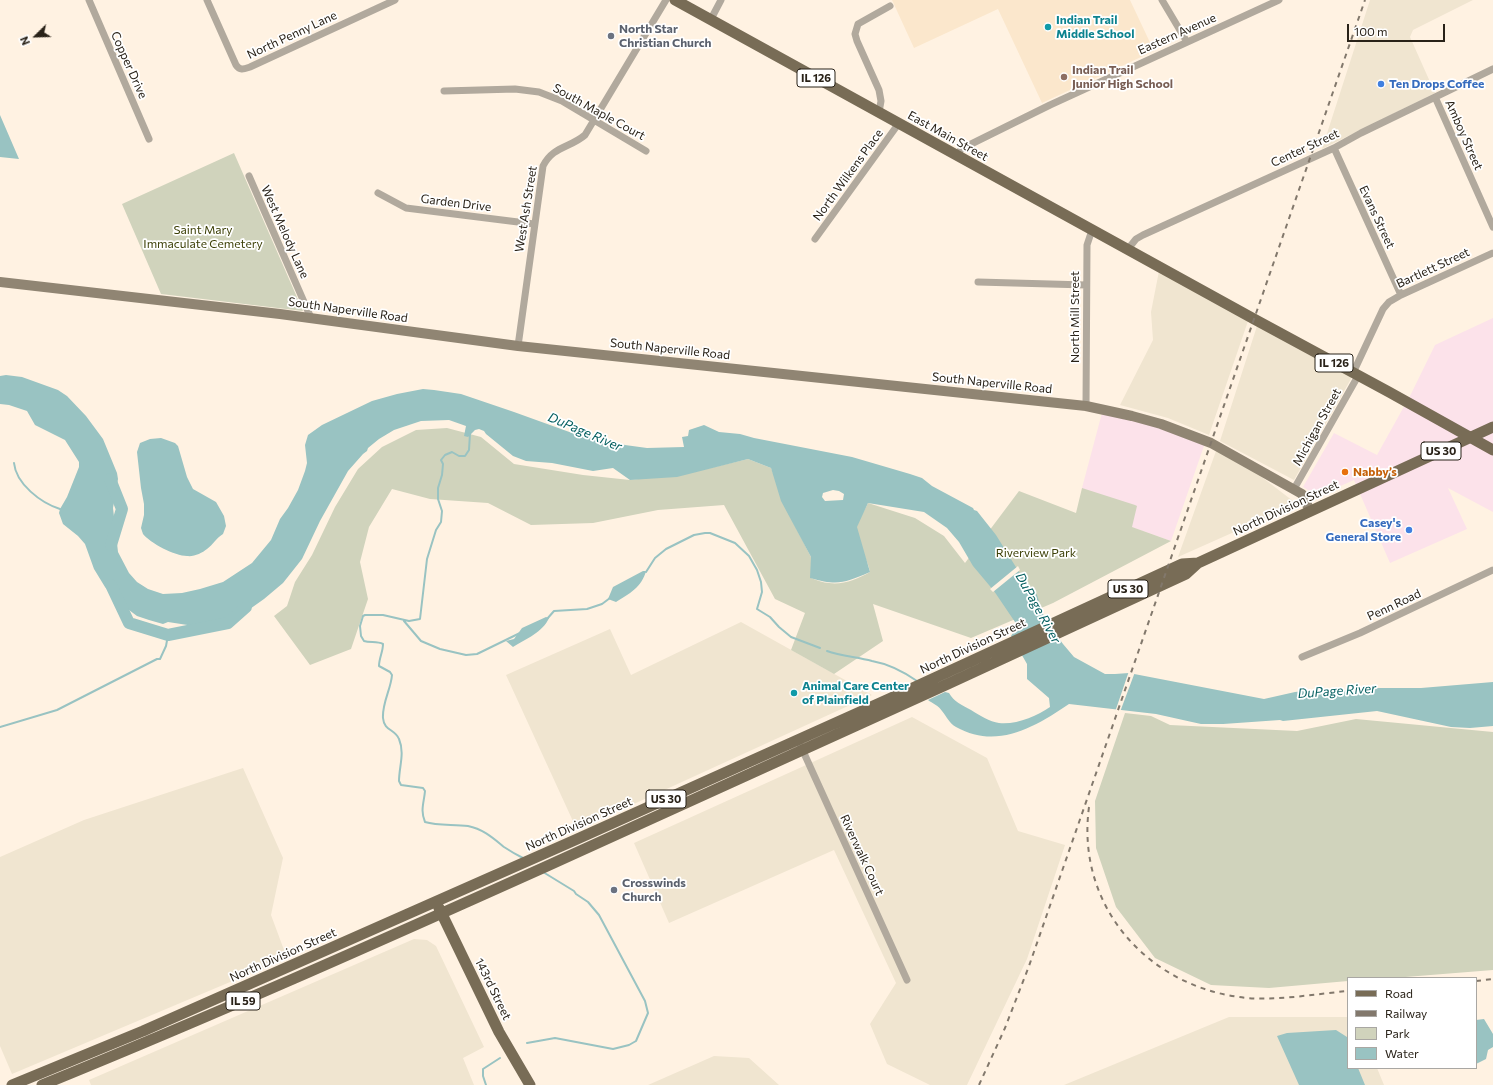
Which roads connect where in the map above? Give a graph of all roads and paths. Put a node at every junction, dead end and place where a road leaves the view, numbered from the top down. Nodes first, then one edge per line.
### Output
1 (89, 0) edge
2 (207, 0) edge
3 (395, 0) edge
4 (666, 0) edge
5 (675, 0) edge
6 (721, 0) edge
7 (1162, 0) edge
8 (1279, 0) edge
9 (890, 6) dead end
10 (711, 19) junction
11 (1186, 42) junction
12 (1493, 69) edge
13 (444, 91) dead end
14 (1434, 97) junction
15 (879, 112) junction
16 (594, 120) junction
17 (899, 124) junction
18 (149, 139) dead end
19 (1334, 148) junction
20 (646, 151) dead end
21 (958, 156) junction
22 (249, 176) dead end
23 (378, 193) dead end
24 (534, 224) junction
25 (1493, 227) edge
26 (1092, 230) junction
27 (815, 239) dead end
28 (1128, 249) junction
29 (1493, 253) edge
30 (0, 282) edge
31 (978, 282) dead end
32 (1086, 285) junction
33 (1401, 295) junction
34 (312, 318) junction
35 (518, 346) junction
36 (1356, 374) junction
37 (1086, 406) junction
38 (1493, 427) edge
39 (1471, 437) junction
40 (1493, 450) edge
41 (1294, 489) junction
42 (1310, 511) junction
43 (1493, 570) edge
44 (1000, 654) junction
45 (1302, 657) dead end
46 (798, 740) junction
47 (803, 751) junction
48 (615, 822) junction
49 (620, 833) junction
50 (436, 902) junction
51 (441, 913) junction
52 (907, 980) dead end
53 (28, 1082) edge
54 (12, 1085) edge
55 (42, 1085) edge
56 (530, 1085) edge

1 - 18 street, Copper Drive
2 - 3 street, North Penny Lane
4 - 16 street, West Ash Street
5 - 10 main road, East Main Street / IL 126
6 - 10 street
7 - 11 street
8 - 11 street, Eastern Avenue
9 - 15 street
10 - 15 main road, East Main Street / IL 126
11 - 21 street, Eastern Avenue
12 - 14 street, Center Street
13 - 16 street, South Maple Court
14 - 19 street, Center Street
14 - 25 street, Amboy Street
15 - 17 main road, East Main Street / IL 126
16 - 20 street, South Maple Court
16 - 24 street, West Ash Street
17 - 21 main road, East Main Street / IL 126
17 - 27 street, North Wilkens Place
19 - 28 street, Center Street
19 - 33 street, Evans Street
21 - 26 main road, East Main Street / IL 126
22 - 34 street, West Melody Lane
23 - 24 street, Garden Drive
24 - 35 street, West Ash Street
26 - 28 main road, East Main Street / IL 126
26 - 32 street, North Mill Street
28 - 36 main road, East Main Street / IL 126
29 - 33 street, Bartlett Street
30 - 34 main road, South Naperville Road
31 - 32 street
32 - 37 street, North Mill Street
33 - 36 street, Bartlett Street
34 - 35 main road, South Naperville Road
35 - 37 main road, South Naperville Road
36 - 39 main road, IL 126
36 - 41 street, Michigan Street
37 - 41 main road, South Naperville Road
38 - 39 main road, North Division Street / US 30
39 - 40 main road
39 - 42 main road, North Division Street / US 30
41 - 42 main road, South Naperville Road
42 - 44 main road, North Division Street / US 30
43 - 45 street, Penn Road
44 - 46 main road, North Division Street / US 30
44 - 47 main road, North Division Street / US 30
46 - 47 street, Riverwalk Court
46 - 48 main road, North Division Street / US 30
47 - 49 main road, North Division Street / US 30
47 - 52 street, Riverwalk Court
48 - 49 main road
48 - 50 main road, North Division Street / US 30
49 - 51 main road, North Division Street / US 30
50 - 51 main road, 143rd Street
50 - 53 main road, North Division Street / IL 59
51 - 55 main road, North Division Street / IL 59
51 - 56 main road, 143rd Street
53 - 54 main road, North Division Street / IL 59

